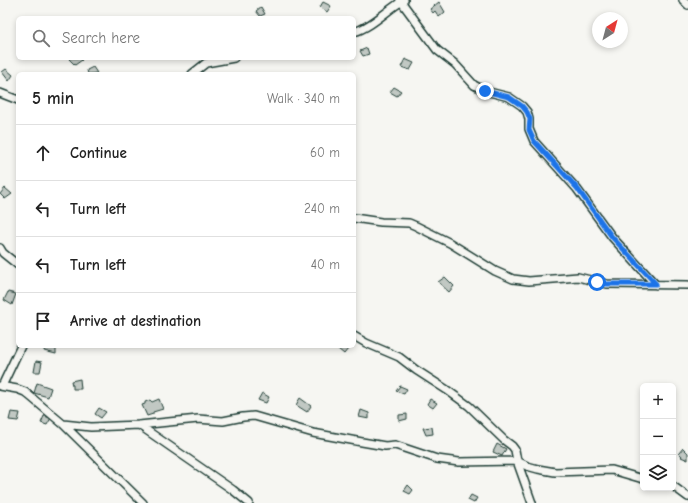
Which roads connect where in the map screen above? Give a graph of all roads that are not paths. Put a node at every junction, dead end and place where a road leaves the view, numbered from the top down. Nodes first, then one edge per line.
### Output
1 (683, 0) edge
2 (402, 1) edge
3 (688, 5) edge
4 (356, 31) edge
5 (223, 60) edge
6 (195, 72) edge
7 (0, 93) edge
8 (16, 99) edge
9 (356, 218) edge
10 (0, 248) edge
11 (16, 263) edge
12 (656, 284) junction
13 (688, 285) edge
14 (356, 337) edge
15 (21, 348) edge
16 (1, 386) edge
17 (63, 424) junction
18 (139, 425) junction
19 (517, 462) junction
20 (640, 477) edge
21 (676, 488) edge
22 (688, 497) edge
23 (144, 503) edge
24 (249, 503) edge
25 (532, 503) edge

1 - 3 street
2 - 4 street
2 - 12 street
5 - 6 street
7 - 8 street
9 - 12 street
10 - 11 street
12 - 13 street
14 - 19 street
15 - 16 street
16 - 17 street
17 - 18 street
17 - 23 street
18 - 19 street
18 - 24 street
19 - 20 street
19 - 25 street
21 - 22 street

